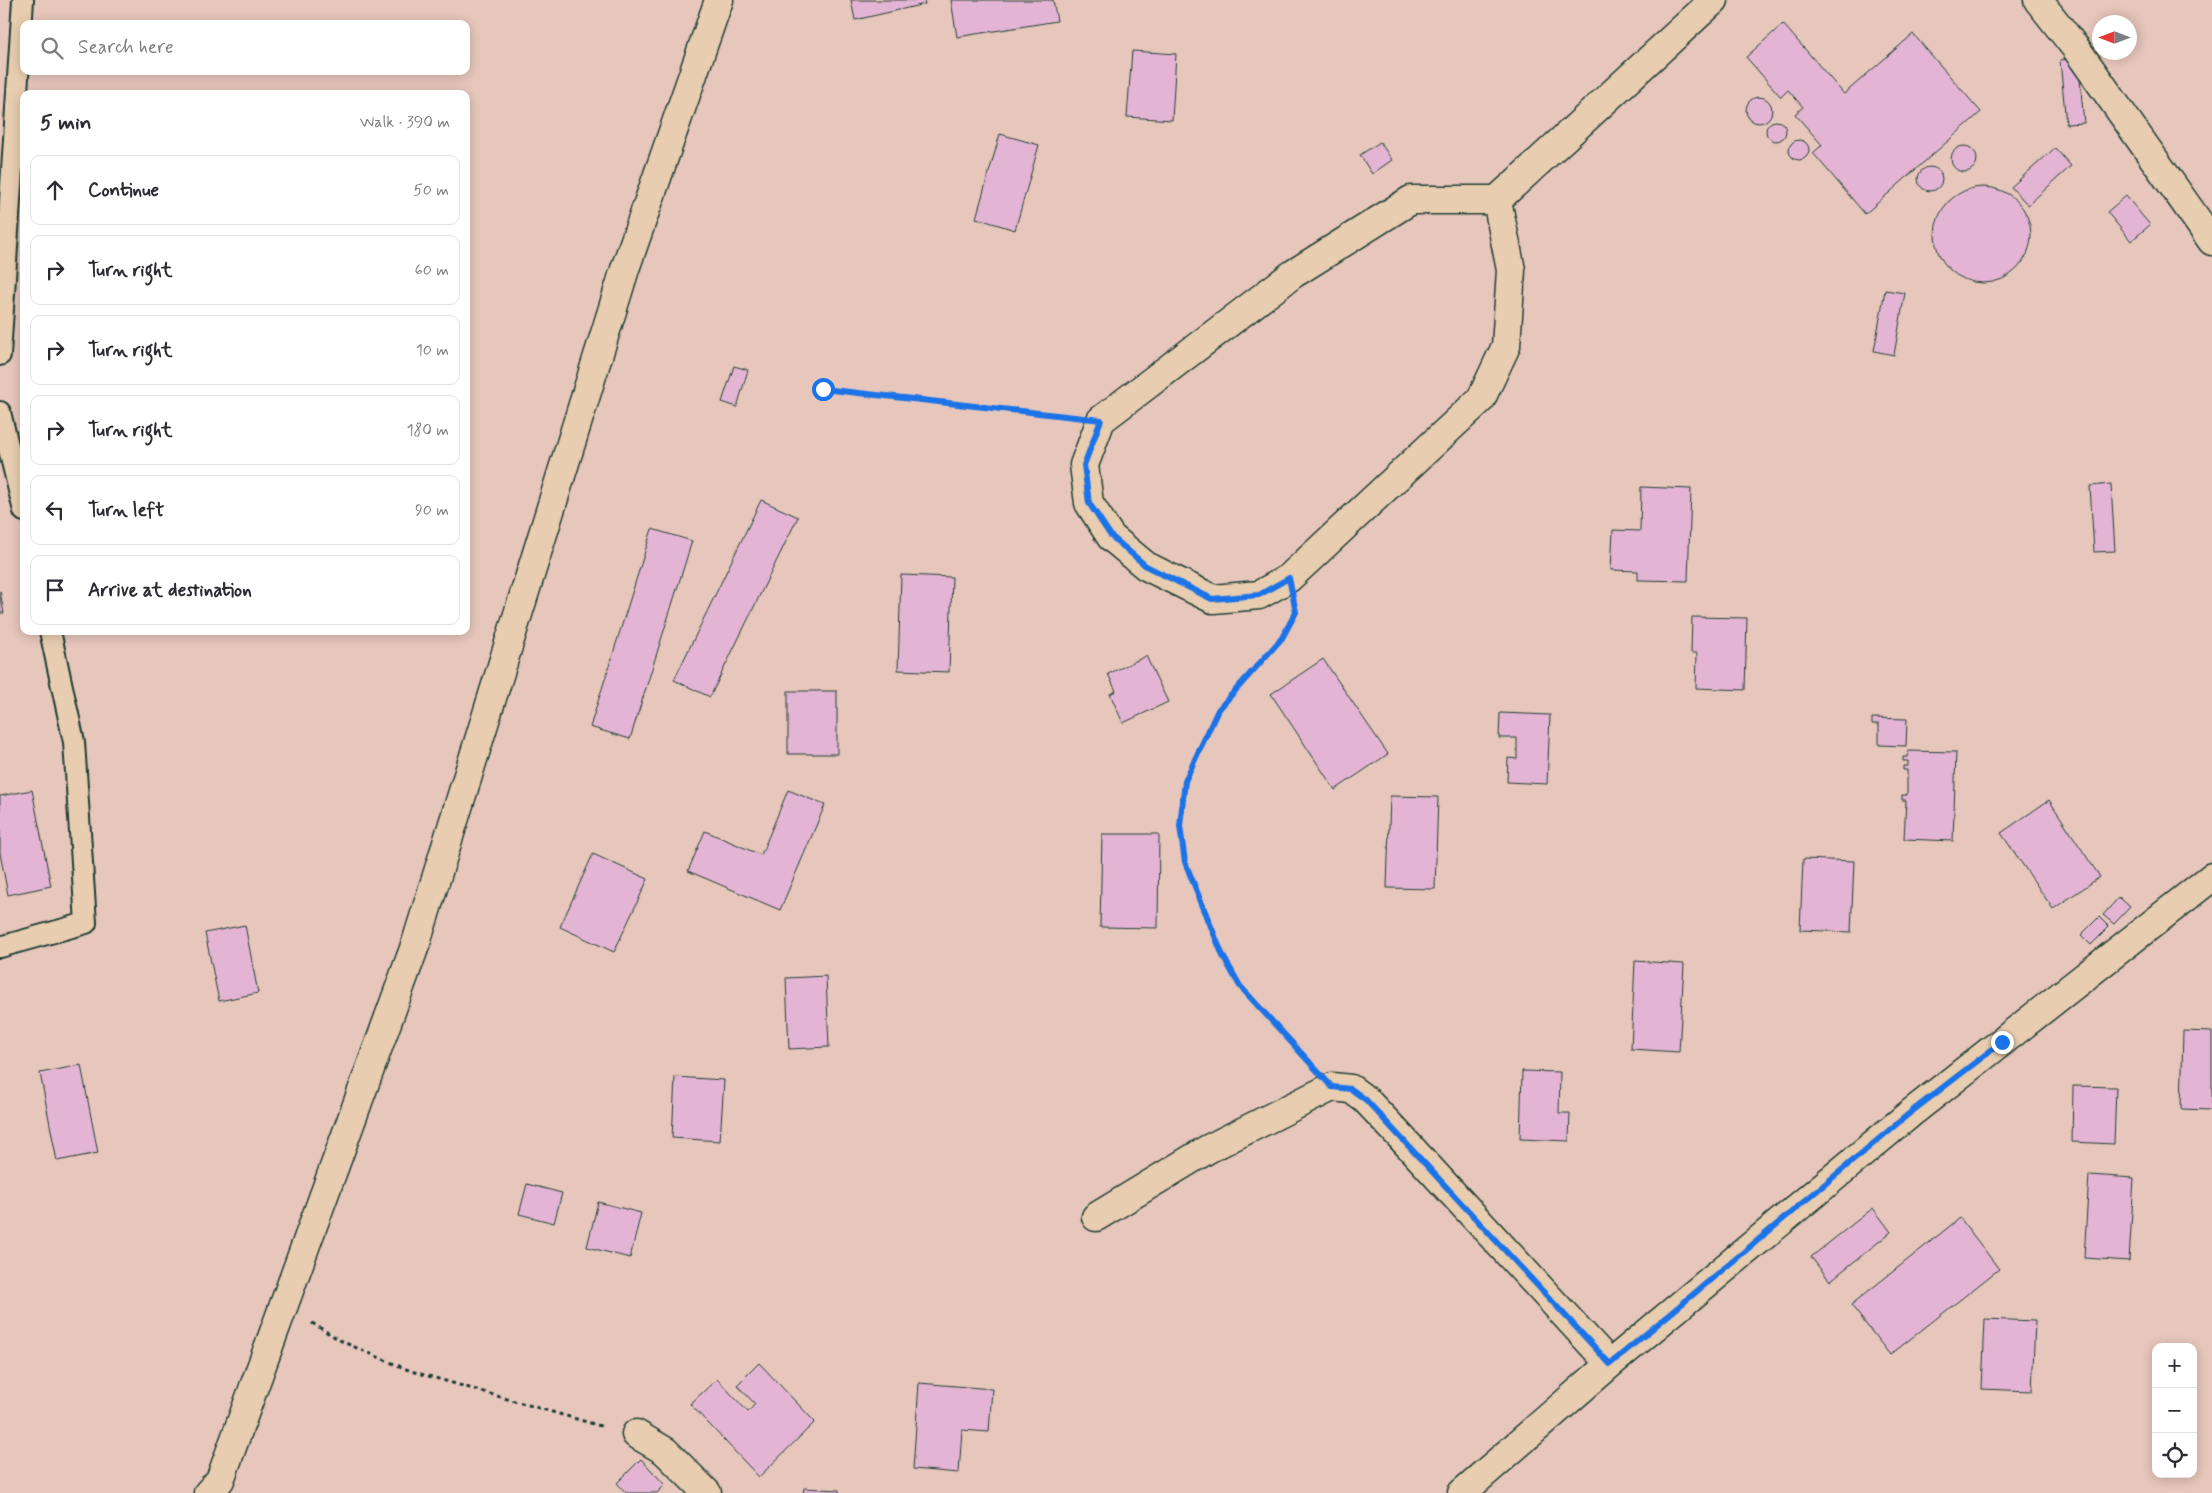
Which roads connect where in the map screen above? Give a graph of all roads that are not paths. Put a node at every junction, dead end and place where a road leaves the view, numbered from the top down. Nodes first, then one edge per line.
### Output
1 (23, 0) edge
2 (719, 0) edge
3 (1714, 0) edge
4 (2038, 0) edge
5 (9, 54) edge
6 (1497, 200) junction
7 (2212, 241) edge
8 (0, 355) edge
9 (0, 412) edge
10 (20, 494) edge
11 (51, 635) edge
12 (2212, 877) edge
13 (0, 947) edge
14 (1096, 1217) dead end
15 (1610, 1364) junction
16 (636, 1434) road end
17 (215, 1489) edge
18 (707, 1493) edge
19 (1462, 1493) edge

1 - 5 lane
2 - 17 street
3 - 6 street
4 - 7 street
5 - 8 lane
6 - 6 street
9 - 10 lane
11 - 13 lane
12 - 15 street
14 - 15 street
15 - 19 street
16 - 18 street

